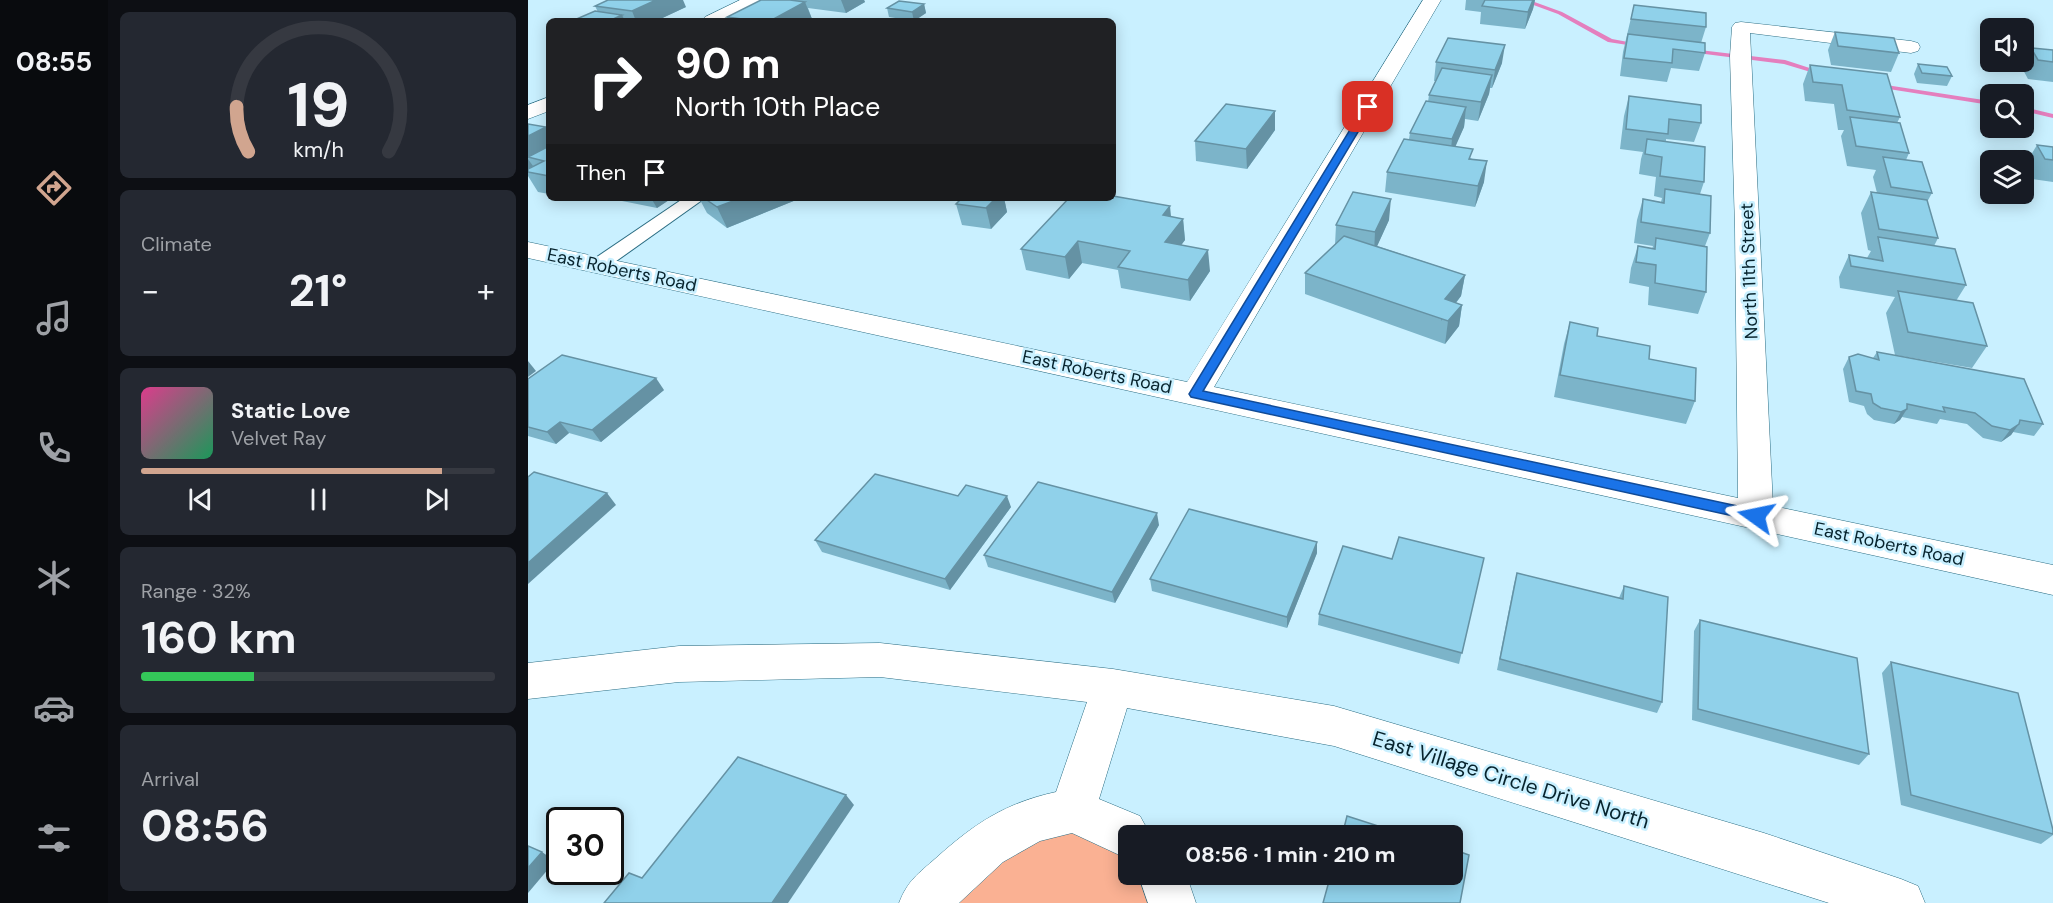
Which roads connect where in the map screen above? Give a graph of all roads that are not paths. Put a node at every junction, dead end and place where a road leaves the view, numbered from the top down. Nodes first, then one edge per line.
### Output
1 (753, 0) edge
2 (1432, 0) edge
3 (717, 18) edge
4 (1911, 47) dead end
5 (546, 104) edge
6 (528, 113) edge
7 (692, 201) edge
8 (528, 249) edge
9 (598, 265) junction
10 (1195, 394) junction
11 (1756, 516) junction
12 (2053, 580) edge
13 (528, 681) edge
14 (1113, 687) junction
15 (1072, 811) junction
16 (1118, 830) edge
17 (1166, 885) edge
18 (923, 903) edge
19 (1172, 903) edge
20 (1901, 903) edge

1 - 3 street
2 - 10 street
4 - 11 street, North 11th Street
5 - 6 street
7 - 9 lane
8 - 9 street, East Roberts Road
9 - 10 street, East Roberts Road
10 - 11 street, East Roberts Road
11 - 12 street, East Roberts Road
13 - 14 street, East Village Circle Drive North
14 - 15 street
14 - 20 street, East Village Circle Drive North
15 - 16 street
15 - 18 street
17 - 19 street

